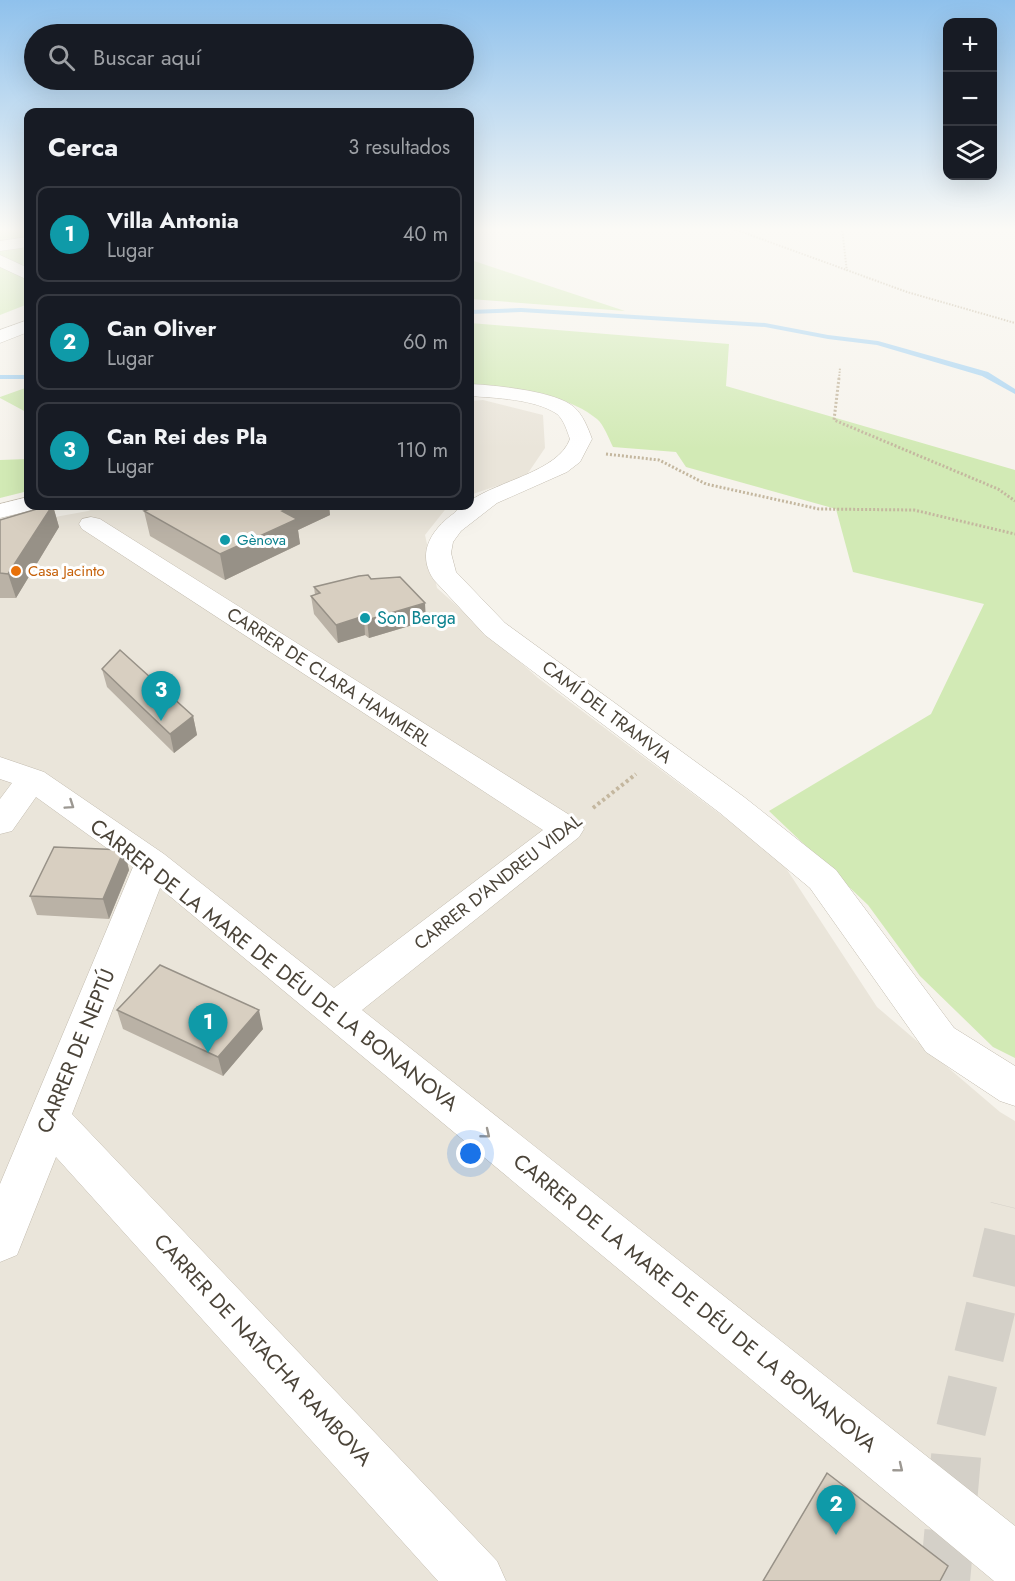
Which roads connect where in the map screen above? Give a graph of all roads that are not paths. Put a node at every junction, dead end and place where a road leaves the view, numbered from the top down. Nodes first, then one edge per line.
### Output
1 (24, 328) edge
2 (0, 337) edge
3 (474, 390) edge
4 (24, 505) edge
5 (474, 509) edge
6 (473, 510) edge
7 (0, 511) edge
8 (91, 525) dead end
9 (16, 773) edge
10 (0, 823) edge
11 (567, 829) joint
12 (152, 863) junction
13 (333, 1011) junction
14 (1015, 1088) edge
15 (48, 1118) junction
16 (0, 1240) edge
17 (1015, 1562) edge
18 (477, 1581) edge

1 - 2 street
3 - 5 street, CAMÍ DEL TRAMVIA
4 - 7 street
6 - 14 street, CAMÍ DEL TRAMVIA
8 - 11 street, CARRER DE CLARA HAMMERL
9 - 10 street
9 -> 12 street, CARRER DE LA MARE DE DÉU DE LA BONANOVA
11 - 13 street, CARRER D'ANDREU VIDAL
12 - 13 street, CARRER DE LA MARE DE DÉU DE LA BONANOVA
12 - 15 street, CARRER DE NEPTÚ
13 -> 17 street, CARRER DE LA MARE DE DÉU DE LA BONANOVA
15 - 16 street, CARRER DE NEPTÚ
15 - 18 street, CARRER DE NATACHA RAMBOVA

